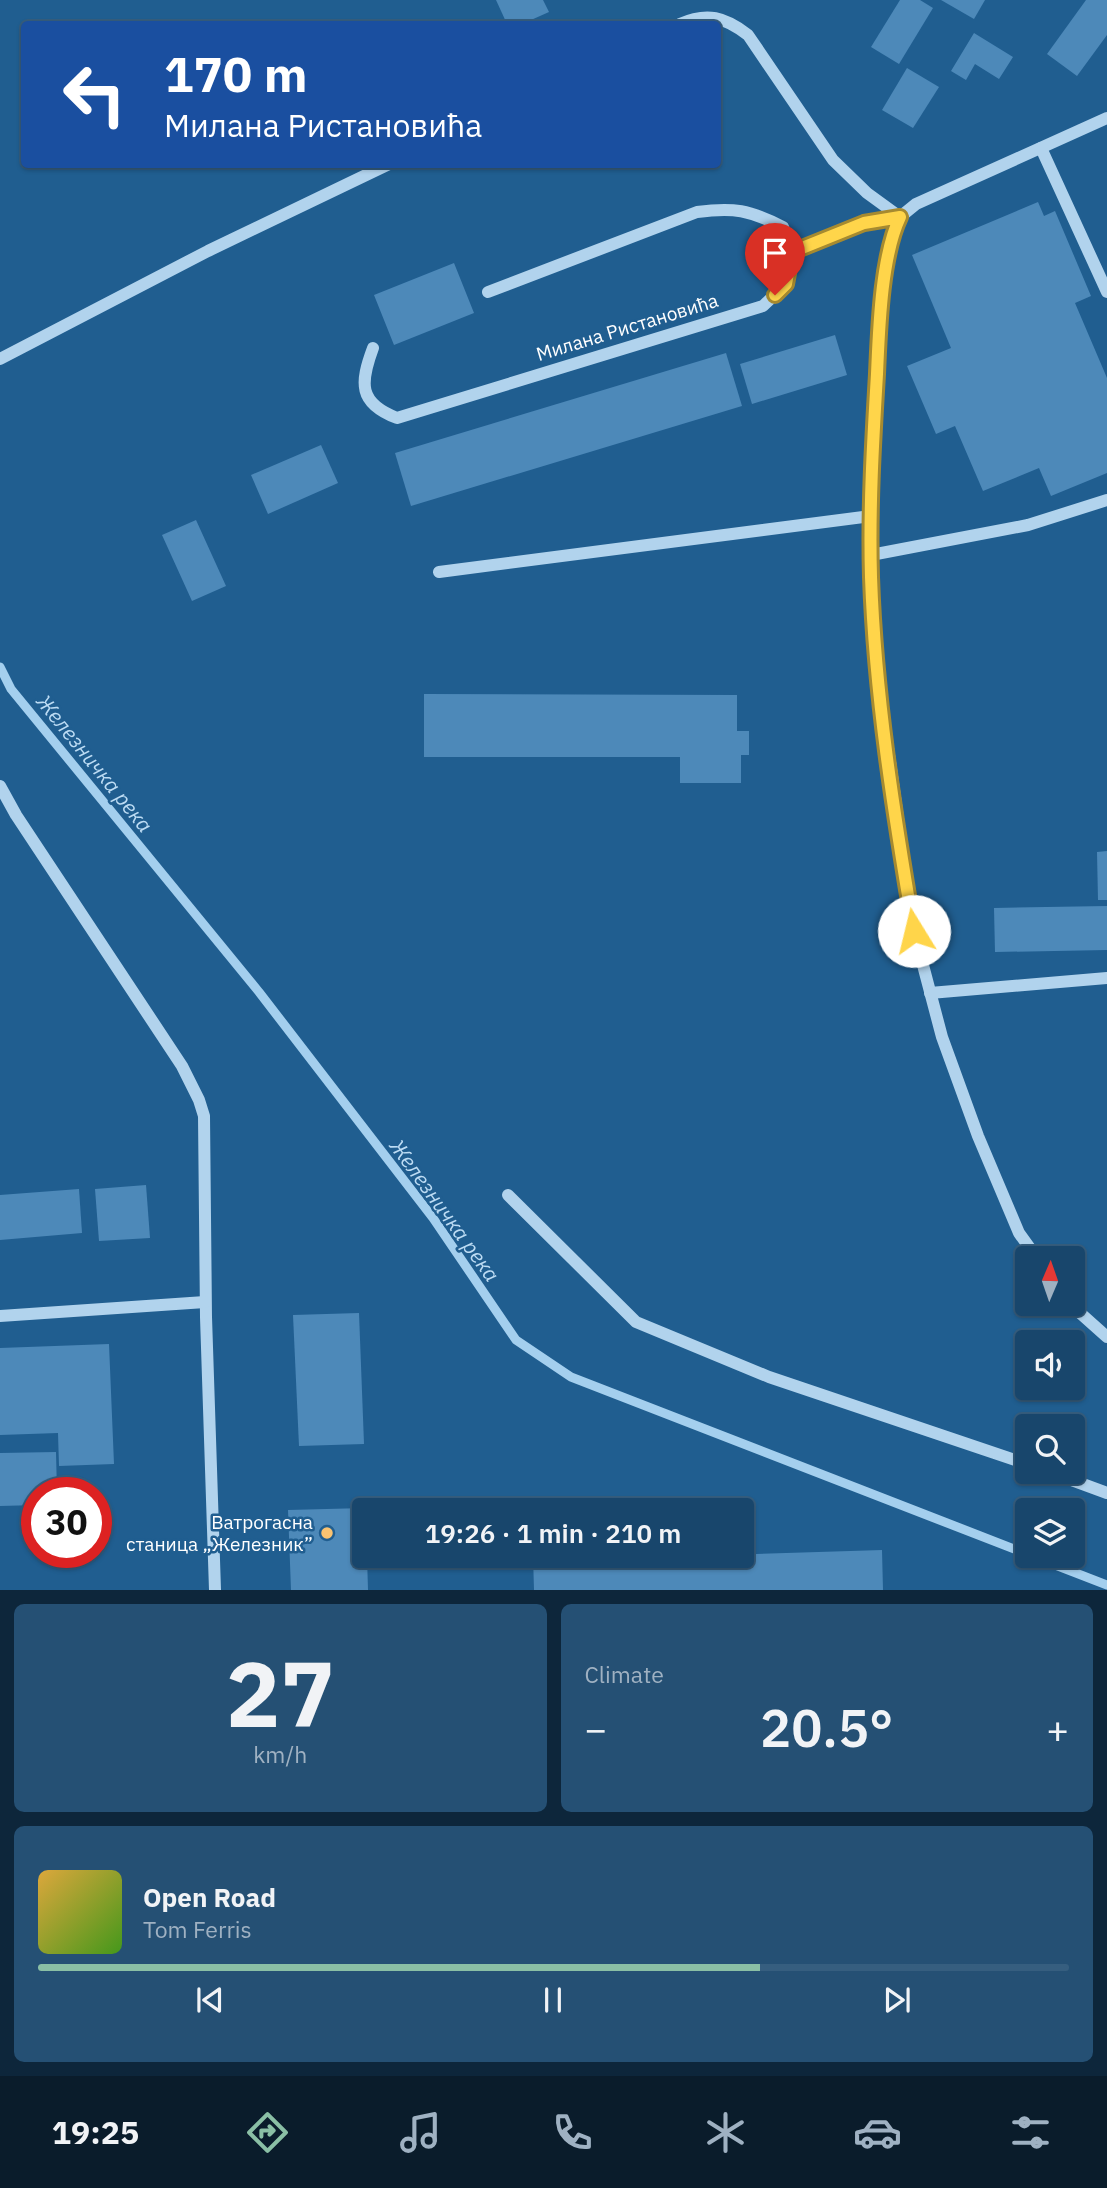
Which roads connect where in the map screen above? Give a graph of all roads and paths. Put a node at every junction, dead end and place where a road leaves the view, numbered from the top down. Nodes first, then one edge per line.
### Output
1 (689, 21) edge
2 (1107, 118) edge
3 (1041, 148) junction
4 (380, 168) edge
5 (900, 217) junction
6 (792, 252) junction
7 (488, 292) dead end
8 (1107, 292) edge
9 (373, 348) dead end
10 (0, 359) edge
11 (1107, 500) edge
12 (871, 516) junction
13 (871, 555) junction
14 (439, 572) dead end
15 (0, 786) edge
16 (1107, 978) edge
17 (930, 993) junction
18 (508, 1195) dead end
19 (1028, 1246) edge
20 (205, 1302) junction
21 (0, 1316) edge
22 (1084, 1316) edge
23 (1107, 1336) edge
24 (1015, 1460) edge
25 (1083, 1484) edge
26 (1107, 1493) edge
27 (215, 1590) edge

1 - 5 street
2 - 3 street
3 - 5 street
3 - 8 street
4 - 10 street
5 - 6 street
5 - 12 street
6 - 7 street
6 - 9 street, Милана Ристановића
11 - 13 street
12 - 13 street
12 - 14 street
13 - 17 street
15 - 20 street
16 - 17 street
17 - 19 street
18 - 24 street
20 - 21 street
20 - 27 street
22 - 23 street
25 - 26 street

